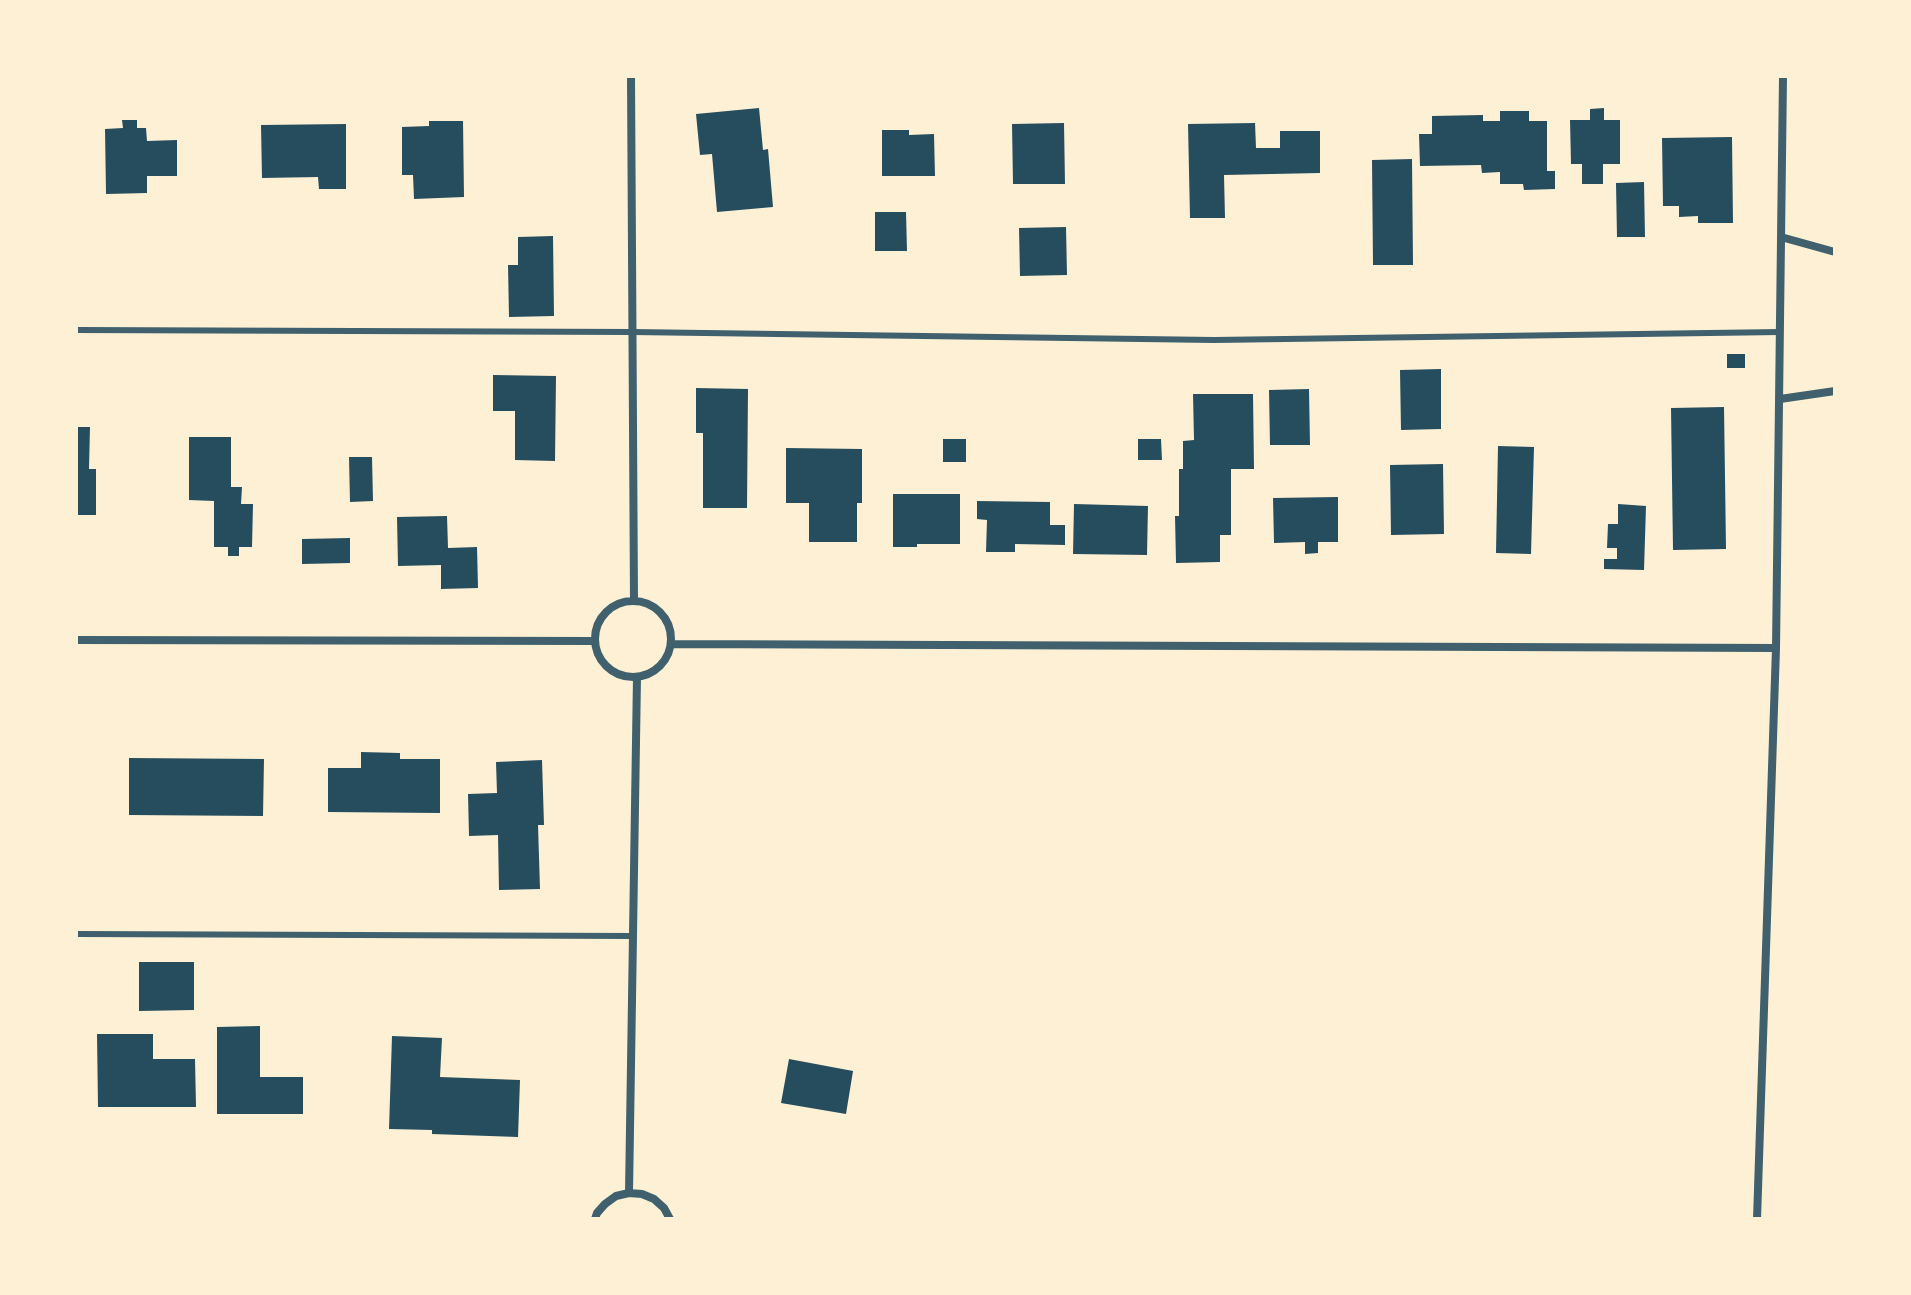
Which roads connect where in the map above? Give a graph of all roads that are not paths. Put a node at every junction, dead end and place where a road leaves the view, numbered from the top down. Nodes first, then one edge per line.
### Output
1 (631, 76) edge
2 (1783, 76) edge
3 (1781, 237) junction
4 (1835, 252) edge
5 (76, 330) edge
6 (632, 332) junction
7 (1780, 332) junction
8 (1835, 391) edge
9 (1780, 399) junction
10 (634, 601) junction
11 (76, 640) edge
12 (595, 641) junction
13 (671, 644) junction
14 (1776, 648) junction
15 (637, 677) junction
16 (76, 934) edge
17 (633, 936) junction
18 (629, 1193) junction
19 (595, 1219) edge
20 (670, 1219) edge
21 (1757, 1219) edge

1 - 6 street
2 - 3 street
3 - 4 street
3 - 7 street
5 - 6 lane
6 - 7 lane
6 - 10 street
7 - 9 street
8 - 9 street
9 - 14 street
10 - 12 street
10 - 13 street
11 - 12 street
12 - 15 street
13 - 14 street
13 - 15 street
14 - 21 street
15 - 17 street
16 - 17 lane
17 - 18 street
18 - 19 street
18 - 20 street

